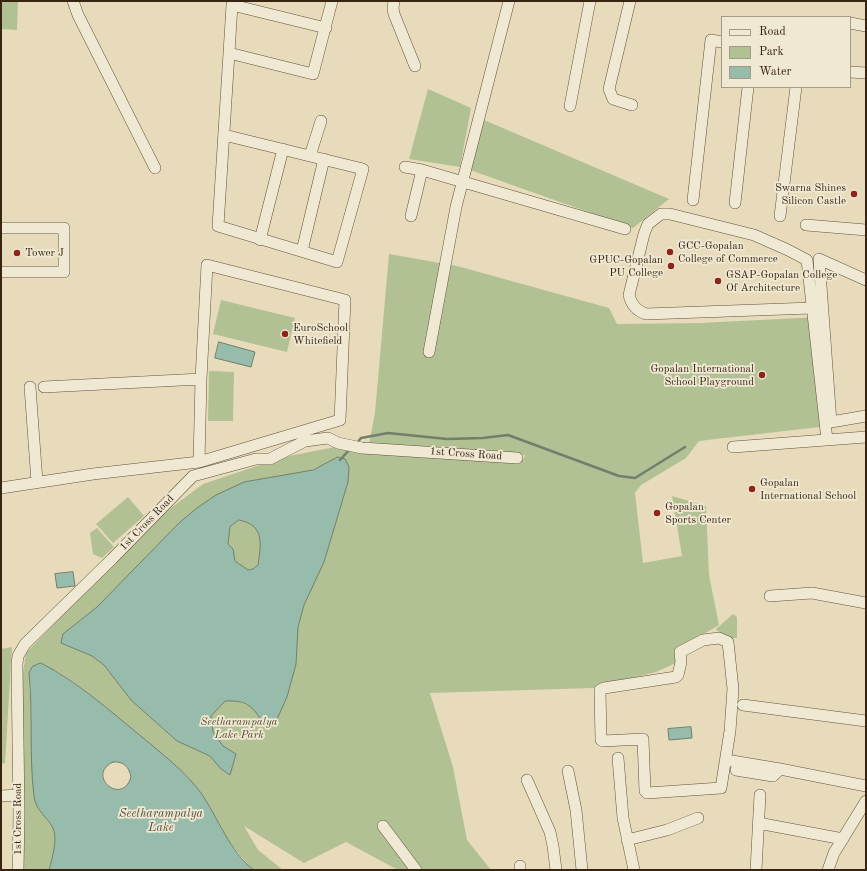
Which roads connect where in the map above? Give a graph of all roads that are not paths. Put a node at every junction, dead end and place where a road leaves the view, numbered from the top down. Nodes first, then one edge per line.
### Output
1 (73, 1) edge
2 (332, 1) edge
3 (394, 1) edge
4 (509, 1) edge
5 (590, 1) edge
6 (630, 1) edge
7 (851, 24) edge
8 (866, 26) edge
9 (326, 28) junction
10 (721, 42) edge
11 (229, 53) junction
12 (415, 66) dead end
13 (851, 72) edge
14 (866, 73) edge
15 (748, 88) edge
16 (796, 88) edge
17 (632, 105) dead end
18 (570, 106) dead end
19 (321, 121) dead end
20 (224, 135) junction
21 (283, 149) junction
22 (310, 156) junction
23 (324, 159) junction
24 (405, 166) dead end
25 (155, 168) dead end
26 (422, 170) junction
27 (463, 181) junction
28 (693, 200) dead end
29 (734, 203) dead end
30 (411, 216) dead end
31 (780, 216) dead end
32 (806, 225) dead end
33 (1, 228) edge
34 (625, 229) dead end
35 (866, 230) edge
36 (260, 240) junction
37 (302, 251) junction
38 (1, 272) edge
39 (866, 280) edge
40 (812, 308) junction
41 (429, 352) dead end
42 (201, 379) junction
43 (30, 387) dead end
44 (44, 387) dead end
45 (866, 416) edge
46 (866, 437) edge
47 (826, 440) junction
48 (733, 447) dead end
49 (517, 458) dead end
50 (199, 462) junction
51 (38, 482) junction
52 (1, 488) edge
53 (770, 596) dead end
54 (866, 603) edge
55 (743, 705) dead end
56 (866, 721) edge
57 (618, 758) dead end
58 (726, 760) junction
59 (780, 769) junction
60 (736, 770) dead end
61 (568, 771) dead end
62 (527, 780) dead end
63 (866, 786) edge
64 (760, 795) dead end
65 (1, 796) edge
66 (19, 796) junction
67 (865, 804) edge
68 (698, 818) dead end
69 (758, 823) junction
70 (382, 826) dead end
71 (627, 840) junction
72 (843, 840) junction
73 (18, 870) edge
74 (416, 870) edge
75 (556, 870) edge
76 (582, 870) edge
77 (634, 870) edge
78 (756, 870) edge
79 (828, 870) edge

1 - 25 street
2 - 9 street
3 - 12 street
4 - 27 street
5 - 18 street
6 - 17 street
7 - 8 street
9 - 11 street
9 - 11 street
10 - 28 street
11 - 20 street
13 - 14 street
15 - 29 street
16 - 31 street
19 - 22 street
20 - 21 street
20 - 36 street
21 - 22 street
21 - 36 street
22 - 23 street
23 - 37 street
23 - 37 street
24 - 26 street
26 - 27 street
26 - 30 street
27 - 34 street
27 - 41 street
32 - 35 street
33 - 38 street
36 - 37 street
39 - 45 street
40 - 40 street
40 - 47 street
42 - 44 street
42 - 50 street
42 - 50 street
43 - 51 street
46 - 47 street
47 - 48 street
49 - 66 street, 1st Cross Road
50 - 51 street
51 - 52 street
53 - 54 street
55 - 56 street
57 - 71 street
58 - 58 street
58 - 59 street
59 - 60 street
59 - 63 street
61 - 76 street
62 - 75 street
64 - 69 street
65 - 66 street
66 - 73 street, 1st Cross Road
67 - 72 street
68 - 71 street
69 - 72 street
69 - 78 street
70 - 74 street
71 - 77 street
72 - 79 street

